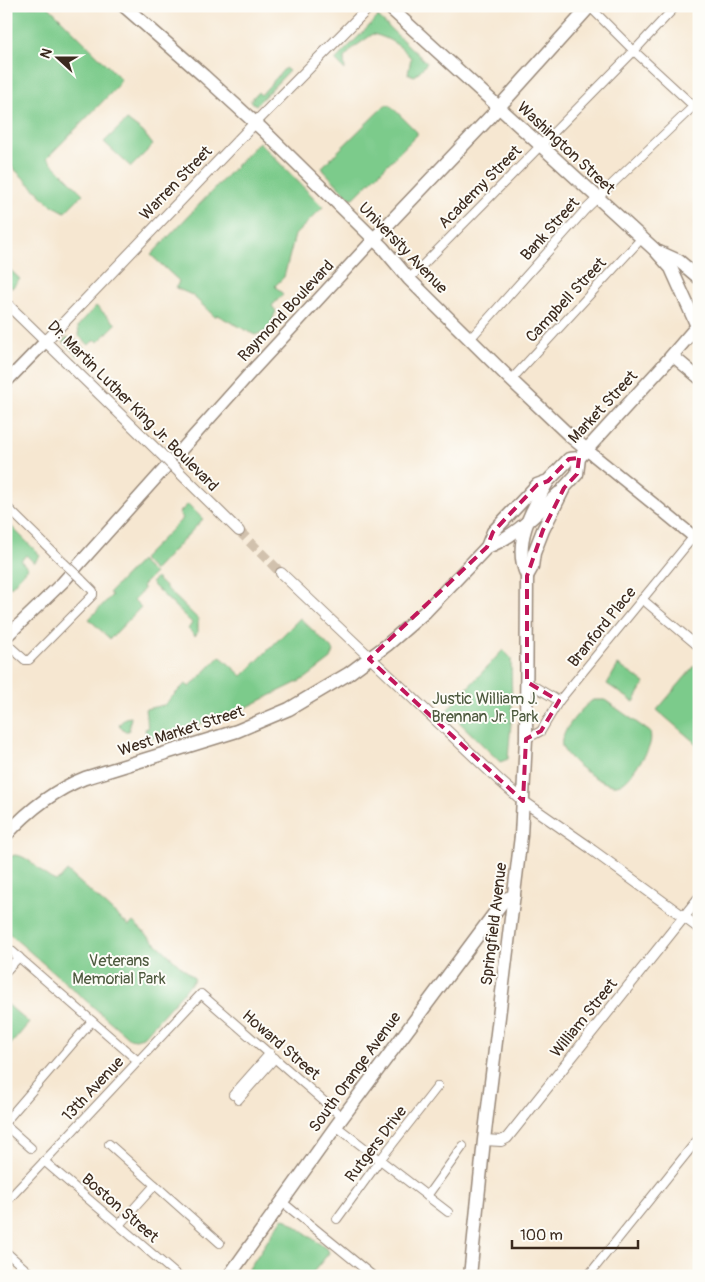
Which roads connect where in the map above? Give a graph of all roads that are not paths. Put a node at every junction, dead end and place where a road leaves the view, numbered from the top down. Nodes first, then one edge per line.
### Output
1 (124, 6) edge
2 (370, 6) edge
3 (388, 6) edge
4 (589, 6) edge
5 (676, 6) edge
6 (634, 51) junction
7 (697, 106) edge
8 (499, 107) junction
9 (255, 123) junction
10 (540, 145) junction
11 (597, 199) junction
12 (374, 239) junction
13 (642, 239) junction
14 (654, 250) junction
15 (408, 278) junction
16 (699, 278) edge
17 (6, 303) edge
18 (698, 327) edge
19 (470, 339) junction
20 (45, 342) junction
21 (673, 356) junction
22 (699, 378) edge
23 (511, 380) junction
24 (6, 382) edge
25 (583, 454) junction
26 (548, 481) junction
27 (564, 488) junction
28 (6, 506) edge
29 (527, 521) junction
30 (238, 531) tunnel mouth
31 (697, 536) edge
32 (487, 547) junction
33 (281, 573) tunnel mouth
34 (527, 576) junction
35 (642, 599) junction
36 (6, 637) edge
37 (6, 643) edge
38 (699, 647) edge
39 (369, 659) junction
40 (527, 682) junction
41 (559, 702) junction
42 (526, 739) junction
43 (523, 801) junction
44 (6, 835) edge
45 (514, 896) junction
46 (699, 898) edge
47 (683, 916) junction
48 (699, 928) edge
49 (6, 946) edge
50 (19, 958) junction
51 (6, 971) edge
52 (200, 994) joint
53 (92, 1021) junction
54 (272, 1056) junction
55 (138, 1060) junction
56 (438, 1086) dead end
57 (235, 1098) dead end
58 (6, 1121) edge
59 (339, 1121) junction
60 (6, 1126) edge
61 (699, 1138) edge
62 (484, 1140) junction
63 (109, 1144) dead end
64 (463, 1146) dead end
65 (31, 1148) dead end
66 (380, 1160) junction
67 (44, 1161) junction
68 (155, 1185) junction
69 (427, 1196) junction
70 (281, 1201) junction
71 (6, 1202) edge
72 (448, 1212) dead end
73 (337, 1219) dead end
74 (119, 1225) junction
75 (220, 1243) dead end
76 (6, 1252) edge
77 (34, 1276) edge
78 (178, 1276) edge
79 (229, 1276) edge
80 (373, 1276) edge
81 (470, 1276) edge
82 (588, 1276) edge

1 - 9 main road, University Avenue
2 - 9 street, Warren Street
3 - 8 main road, Washington Street
4 - 6 street
4 - 8 main road, Raymond Boulevard
5 - 6 street, Academy Street
6 - 7 street
6 - 10 street, Academy Street
7 - 11 street, Bank Street
8 - 10 main road, Washington Street
8 - 12 main road, Raymond Boulevard
9 - 12 main road, University Avenue
9 - 20 street, Warren Street
10 - 11 main road, Washington Street
10 - 15 street, Academy Street
11 - 13 main road, Washington Street
11 - 19 street, Bank Street
12 - 15 main road, University Avenue
12 - 36 main road, Raymond Boulevard
13 - 14 main road, Washington Street
13 - 23 street, Campbell Street
14 - 16 main road
14 - 18 main road, Washington Street
15 - 19 main road, University Avenue
17 - 20 street, Dr. Martin Luther King Jr. Boulevard
18 - 21 main road, Market Street
19 - 23 main road, University Avenue
20 - 24 main road, Warren Street
20 - 30 street, Dr. Martin Luther King Jr. Boulevard, bridge
21 - 22 main road
21 - 25 main road, Market Street
23 - 25 main road, University Avenue
25 - 26 main road, Market Street
25 - 27 main road, Springfield Avenue
25 - 31 main road, University Avenue
26 - 29 main road
26 - 32 main road, Market Street
27 - 29 main road, Market Street
27 - 34 main road, Springfield Avenue
28 - 37 street, bridge
29 - 32 main road, Market Street
29 - 34 main road, Springfield Avenue
31 - 35 street, Branford Place
32 - 39 main road, Market Street
33 - 39 street
34 - 40 main road, Springfield Avenue
35 - 38 street
35 - 41 street, Branford Place
39 - 43 street
39 - 44 main road, West Market Street
40 - 41 street
40 - 42 main road, Springfield Avenue
41 - 42 street, Branford Place
42 - 43 main road, Springfield Avenue
43 - 45 main road, Springfield Avenue
43 - 47 street
45 - 59 main road, South Orange Avenue
45 - 62 main road, Springfield Avenue
46 - 47 street, William Street
47 - 48 street
47 - 62 street, William Street
49 - 50 street
50 - 51 street
50 - 53 street
52 - 54 street, Howard Street
52 - 55 street, 13th Avenue
53 - 55 street
53 - 58 street
54 - 57 street
54 - 59 street, Howard Street
55 - 67 street, 13th Avenue
56 - 66 street, Rutgers Drive
59 - 66 street, Howard Street
59 - 70 main road, South Orange Avenue
60 - 65 street
61 - 82 street
62 - 81 main road, Springfield Avenue
63 - 68 street
64 - 69 street
66 - 69 street, Howard Street
66 - 73 street, Rutgers Drive
67 - 71 street, 13th Avenue
67 - 74 street, Boston Street
68 - 74 street
68 - 75 street
69 - 72 street, Howard Street
70 - 79 main road, South Orange Avenue
70 - 80 street
74 - 78 street, Boston Street
76 - 77 street

